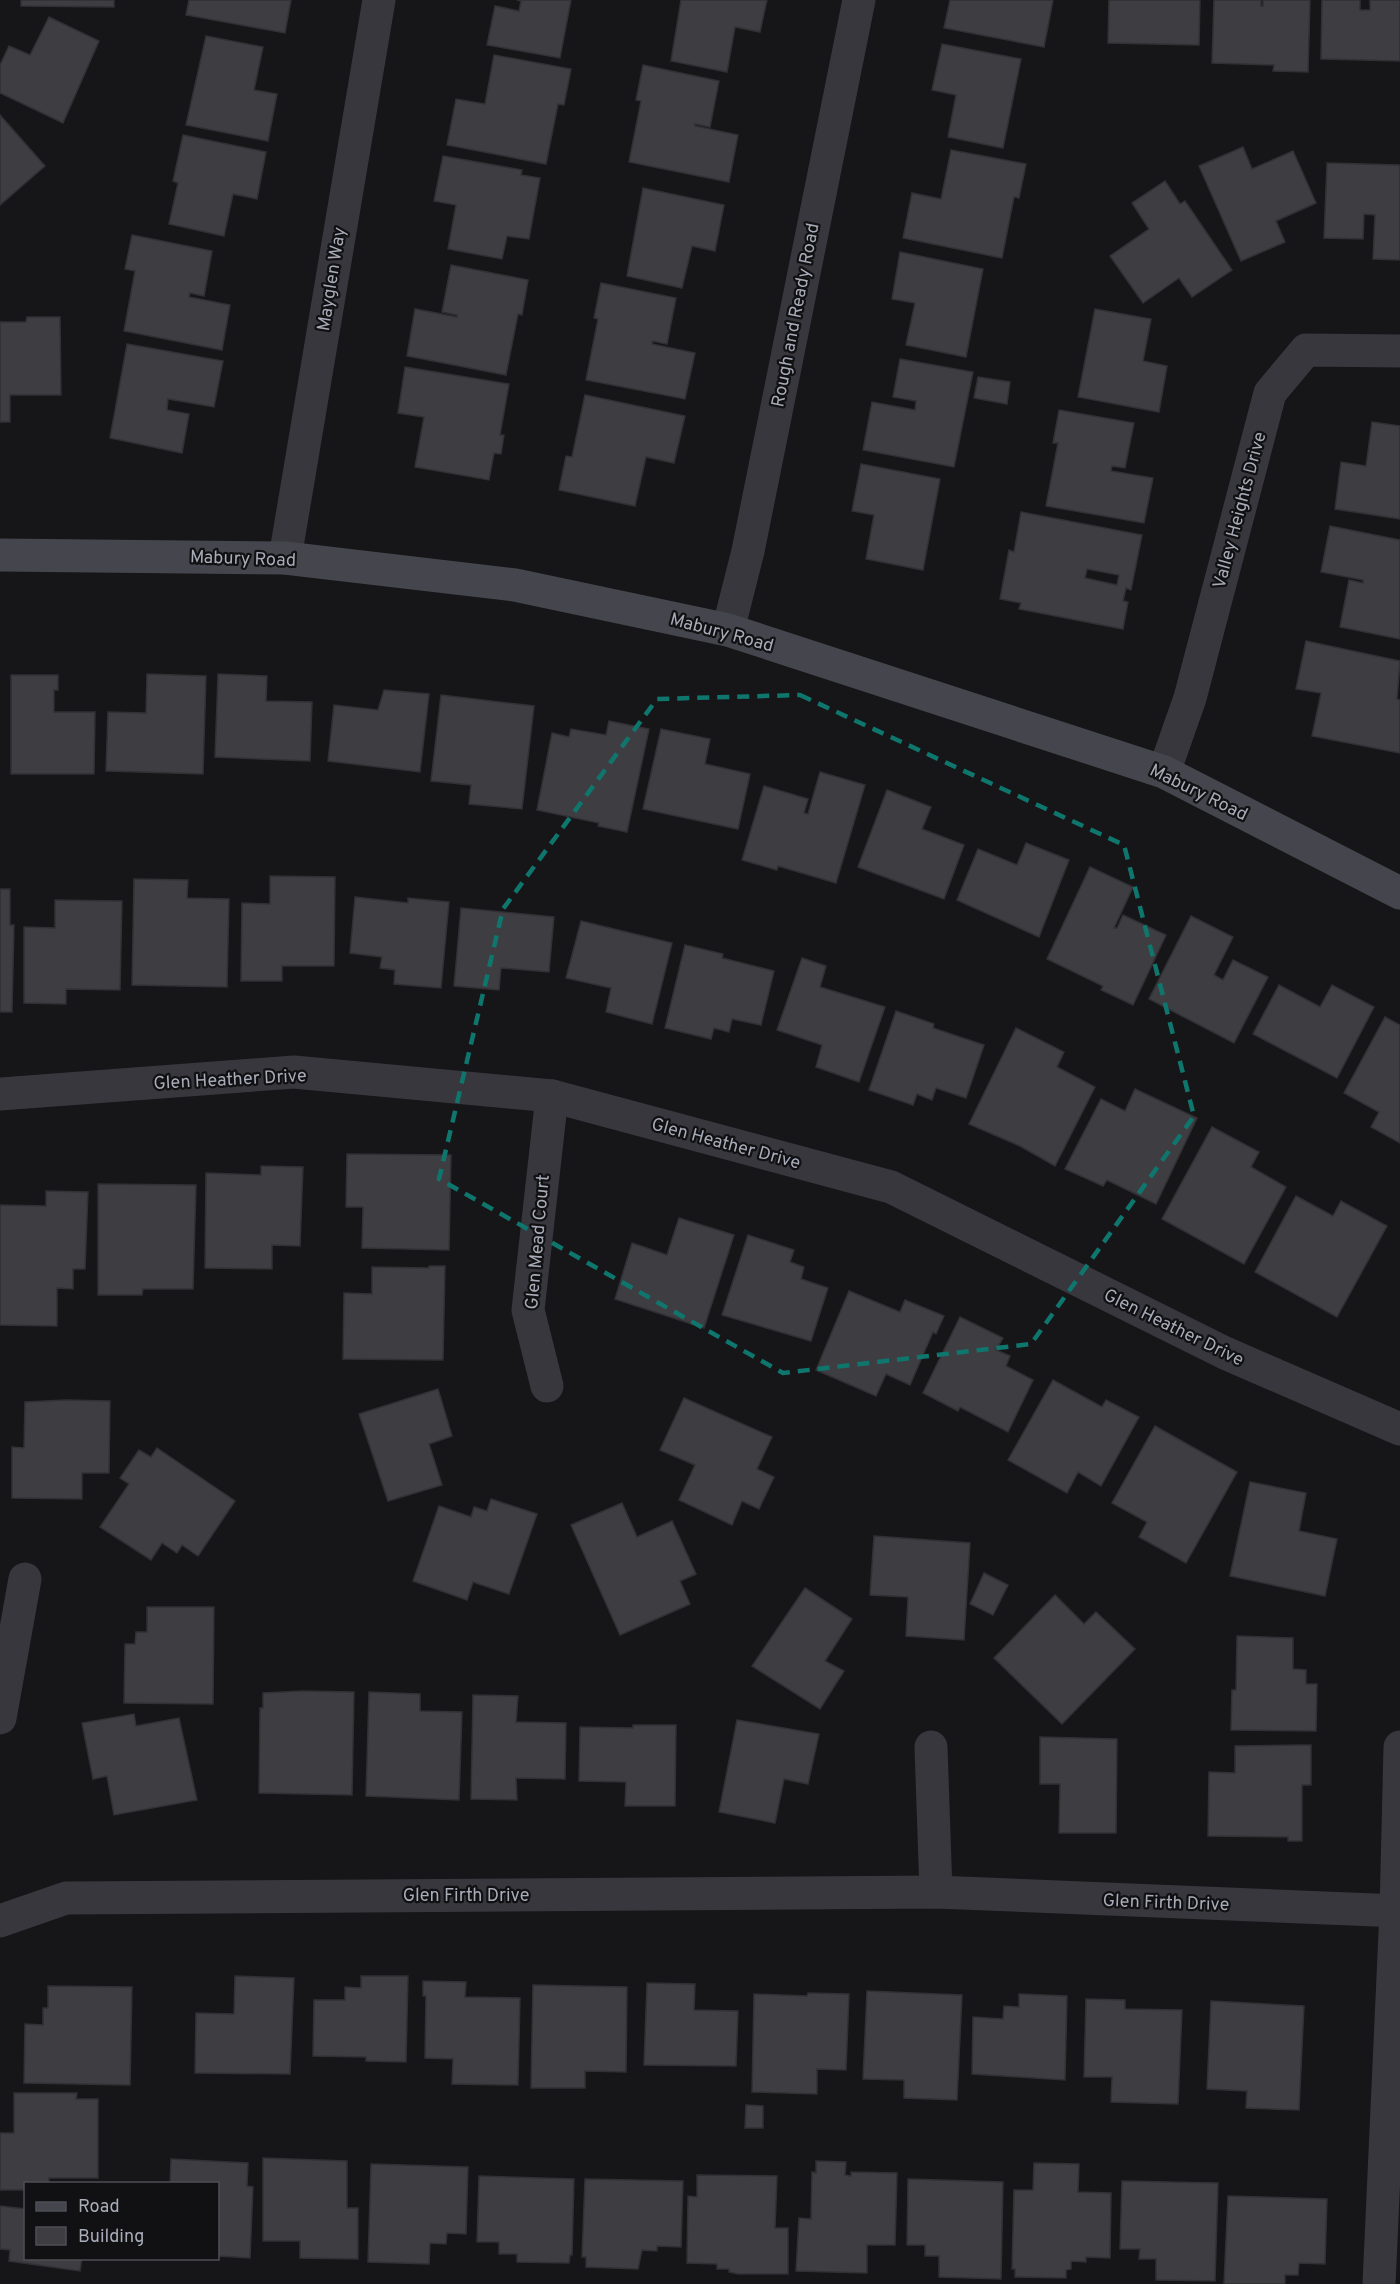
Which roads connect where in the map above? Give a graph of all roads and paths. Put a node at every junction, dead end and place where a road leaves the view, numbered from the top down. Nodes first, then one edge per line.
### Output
1 (379, 0) edge
2 (859, 0) edge
3 (1400, 351) edge
4 (0, 555) edge
5 (285, 558) junction
6 (728, 630) junction
7 (1164, 772) junction
8 (1400, 893) edge
9 (0, 1094) edge
10 (552, 1096) junction
11 (547, 1386) dead end
12 (1400, 1429) edge
13 (25, 1579) dead end
14 (0, 1718) edge
15 (931, 1747) dead end
16 (1400, 1747) edge
17 (936, 1892) junction
18 (1398, 1911) edge
19 (0, 1922) edge
20 (1379, 2284) edge

1 - 5 street, Mayglen Way
2 - 6 street, Rough and Ready Road
3 - 7 street, Valley Heights Drive
4 - 5 main road, Mabury Road
5 - 6 main road, Mabury Road
6 - 7 main road, Mabury Road
7 - 8 main road, Mabury Road
9 - 10 street, Glen Heather Drive
10 - 11 street, Glen Mead Court
10 - 12 street, Glen Heather Drive
13 - 14 street
15 - 17 street
16 - 18 street
17 - 18 street, Glen Firth Drive
17 - 19 street, Glen Firth Drive
18 - 20 street

